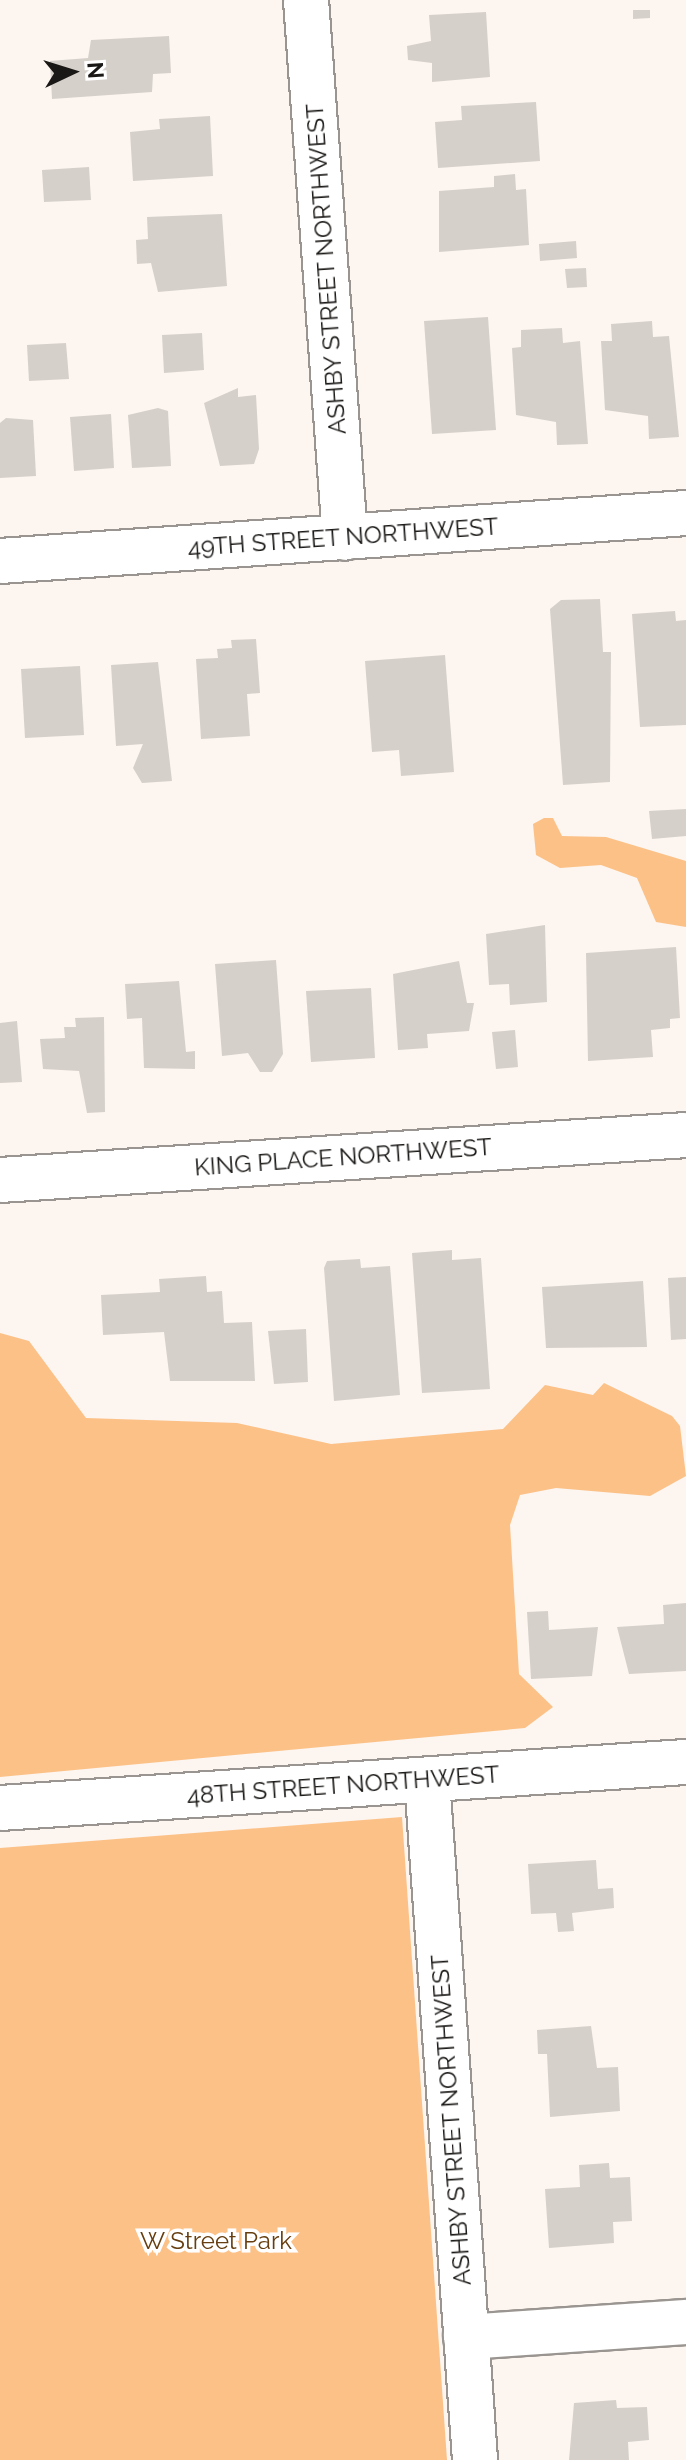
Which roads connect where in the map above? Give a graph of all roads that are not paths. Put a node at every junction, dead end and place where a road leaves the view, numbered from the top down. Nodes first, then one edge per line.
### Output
1 (306, 0) edge
2 (686, 513) edge
3 (345, 538) junction
4 (0, 561) edge
5 (686, 1135) edge
6 (0, 1180) edge
7 (686, 1762) edge
8 (427, 1780) junction
9 (0, 1808) edge
10 (686, 2322) edge
11 (466, 2337) junction
12 (475, 2460) edge

1 - 3 street, ASHBY STREET NORTHWEST
2 - 3 street, 49TH STREET NORTHWEST
3 - 4 street, 49TH STREET NORTHWEST
5 - 6 street, KING PLACE NORTHWEST
7 - 8 street, 48TH STREET NORTHWEST
8 - 9 street, 48TH STREET NORTHWEST
8 - 11 street, ASHBY STREET NORTHWEST
10 - 11 street
11 - 12 street, ASHBY STREET NORTHWEST

